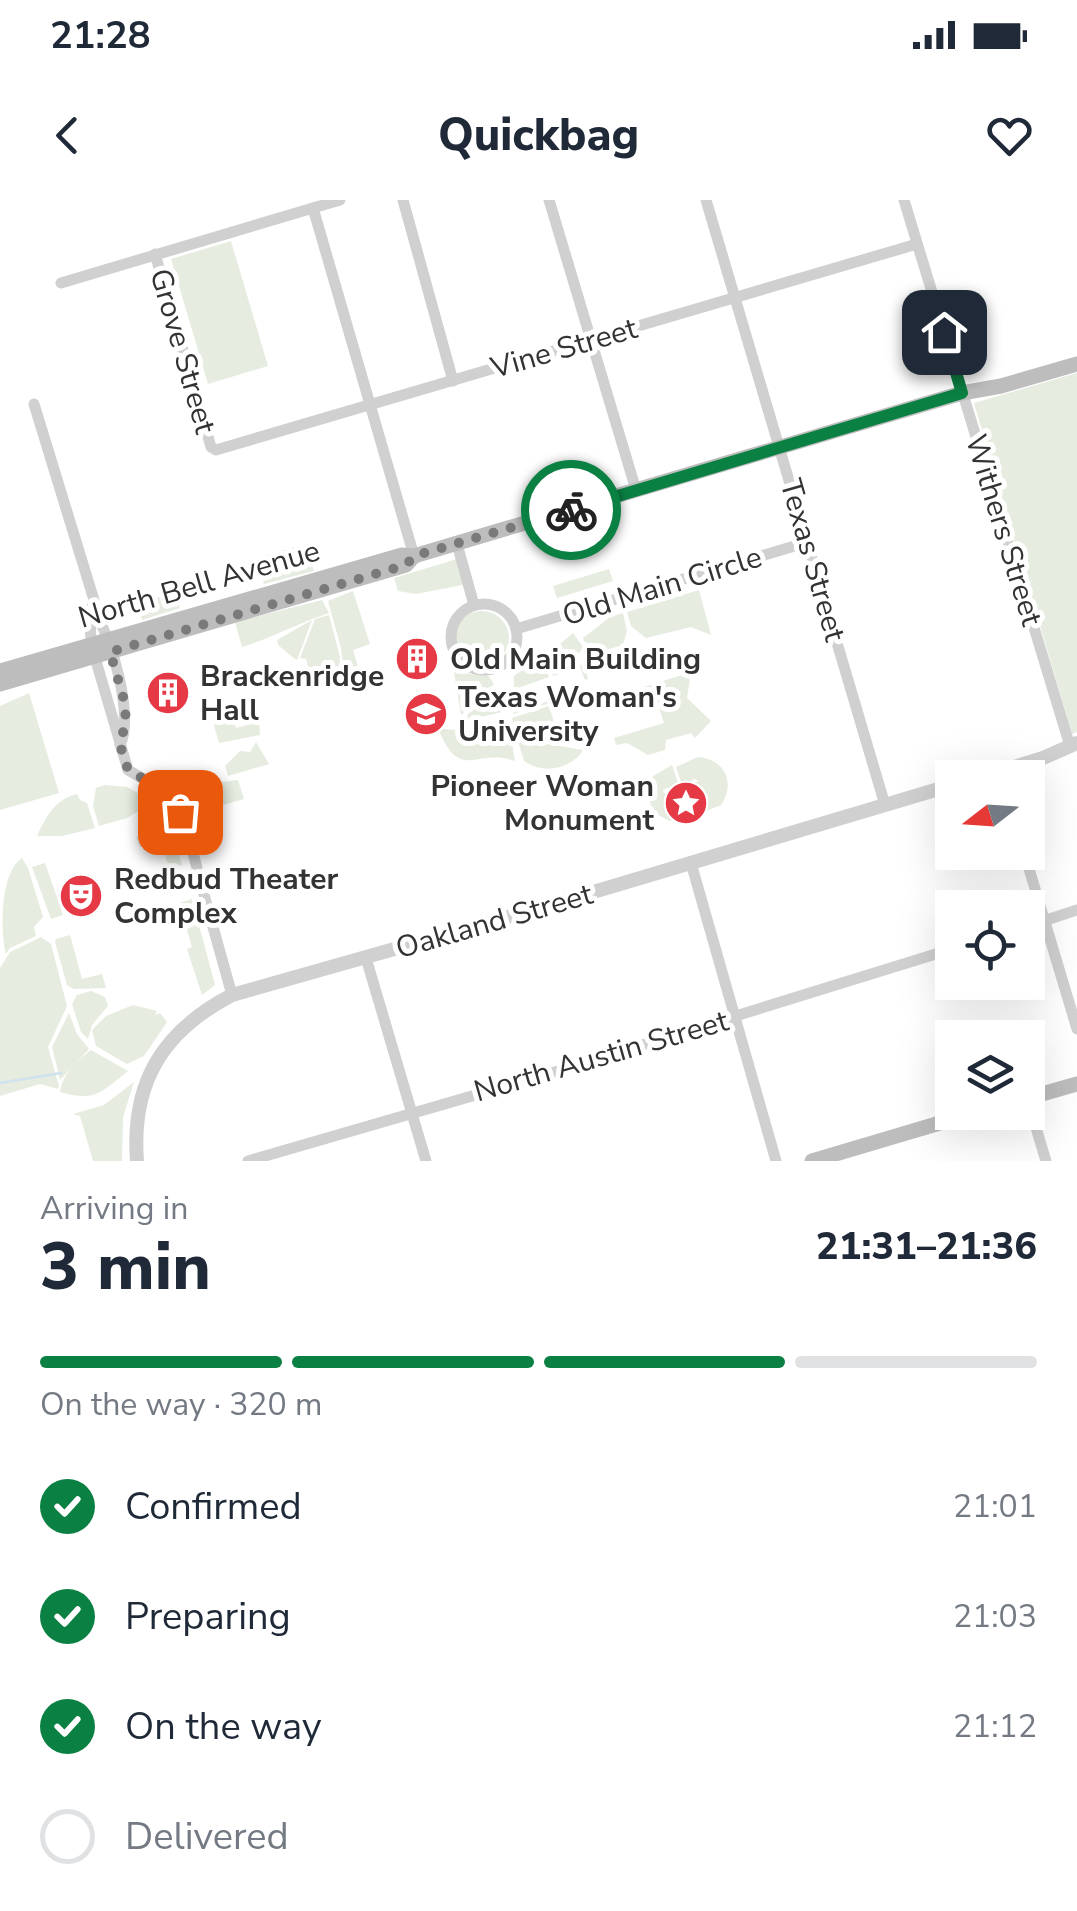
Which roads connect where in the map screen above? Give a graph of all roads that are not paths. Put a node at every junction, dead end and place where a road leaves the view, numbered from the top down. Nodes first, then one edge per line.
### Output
1 (340, 200) edge
2 (402, 200) edge
3 (549, 200) edge
4 (706, 200) edge
5 (904, 200) edge
6 (313, 208) junction
7 (917, 244) junction
8 (156, 254) junction
9 (61, 283) dead end
10 (735, 298) junction
11 (591, 340) junction
12 (1077, 364) edge
13 (453, 381) junction
14 (962, 393) junction
15 (34, 404) dead end
16 (370, 405) junction
17 (211, 447) joint
18 (780, 447) junction
19 (636, 490) junction
20 (808, 542) junction
21 (457, 544) junction
22 (414, 556) junction
23 (474, 606) junction
24 (516, 629) junction
25 (101, 648) junction
26 (0, 671) edge
27 (0, 684) edge
28 (1073, 744) edge
29 (1034, 760) edge
30 (935, 790) edge
31 (885, 805) junction
32 (690, 863) junction
33 (1077, 910) edge
34 (1045, 920) joint
35 (935, 954) edge
36 (366, 958) junction
37 (232, 995) junction
38 (734, 1017) junction
39 (1077, 1028) edge
40 (1077, 1084) edge
41 (1045, 1094) edge
42 (412, 1112) junction
43 (935, 1128) edge
44 (1037, 1130) edge
45 (869, 1152) edge
46 (138, 1161) edge
47 (248, 1161) edge
48 (426, 1161) edge
49 (776, 1161) edge
50 (812, 1161) edge
51 (1046, 1161) edge

1 - 6 street
2 - 13 street
3 - 11 street
4 - 10 street, Texas Street
5 - 7 street, Withers Street
6 - 8 street
6 - 16 street
7 - 10 street, Vine Street
7 - 14 street, Withers Street
8 - 9 street
8 - 17 street, Grove Street
10 - 11 street, Vine Street
10 - 18 street, Texas Street
11 - 13 street, Vine Street
11 - 19 street
12 - 14 main road, North Bell Avenue
13 - 16 street, Vine Street
14 - 18 main road, North Bell Avenue
14 - 28 street, Withers Street
15 - 25 street
16 - 17 street, Vine Street
16 - 22 street
18 - 19 main road, North Bell Avenue
18 - 20 street, Texas Street
19 - 21 main road, North Bell Avenue
20 - 24 street, Old Main Circle
20 - 31 street, Texas Street
21 - 22 main road, North Bell Avenue
21 - 23 street
22 - 25 main road, North Bell Avenue
23 - 24 street
23 - 24 street
25 - 26 main road, North Bell Avenue
25 - 27 main road, North Bell Avenue
25 - 37 street
28 - 29 street
30 - 31 street, Oakland Street
31 - 32 street, Oakland Street
32 - 36 street, Oakland Street
32 - 38 street
33 - 34 street
34 - 39 street
35 - 38 street, North Austin Street
36 - 37 street, Oakland Street
36 - 42 street
37 - 46 street, Oakland Street
38 - 42 street, North Austin Street
38 - 49 street
40 - 41 main road
42 - 47 street, North Austin Street
42 - 48 street
43 - 45 main road
44 - 51 street
45 - 50 main road

